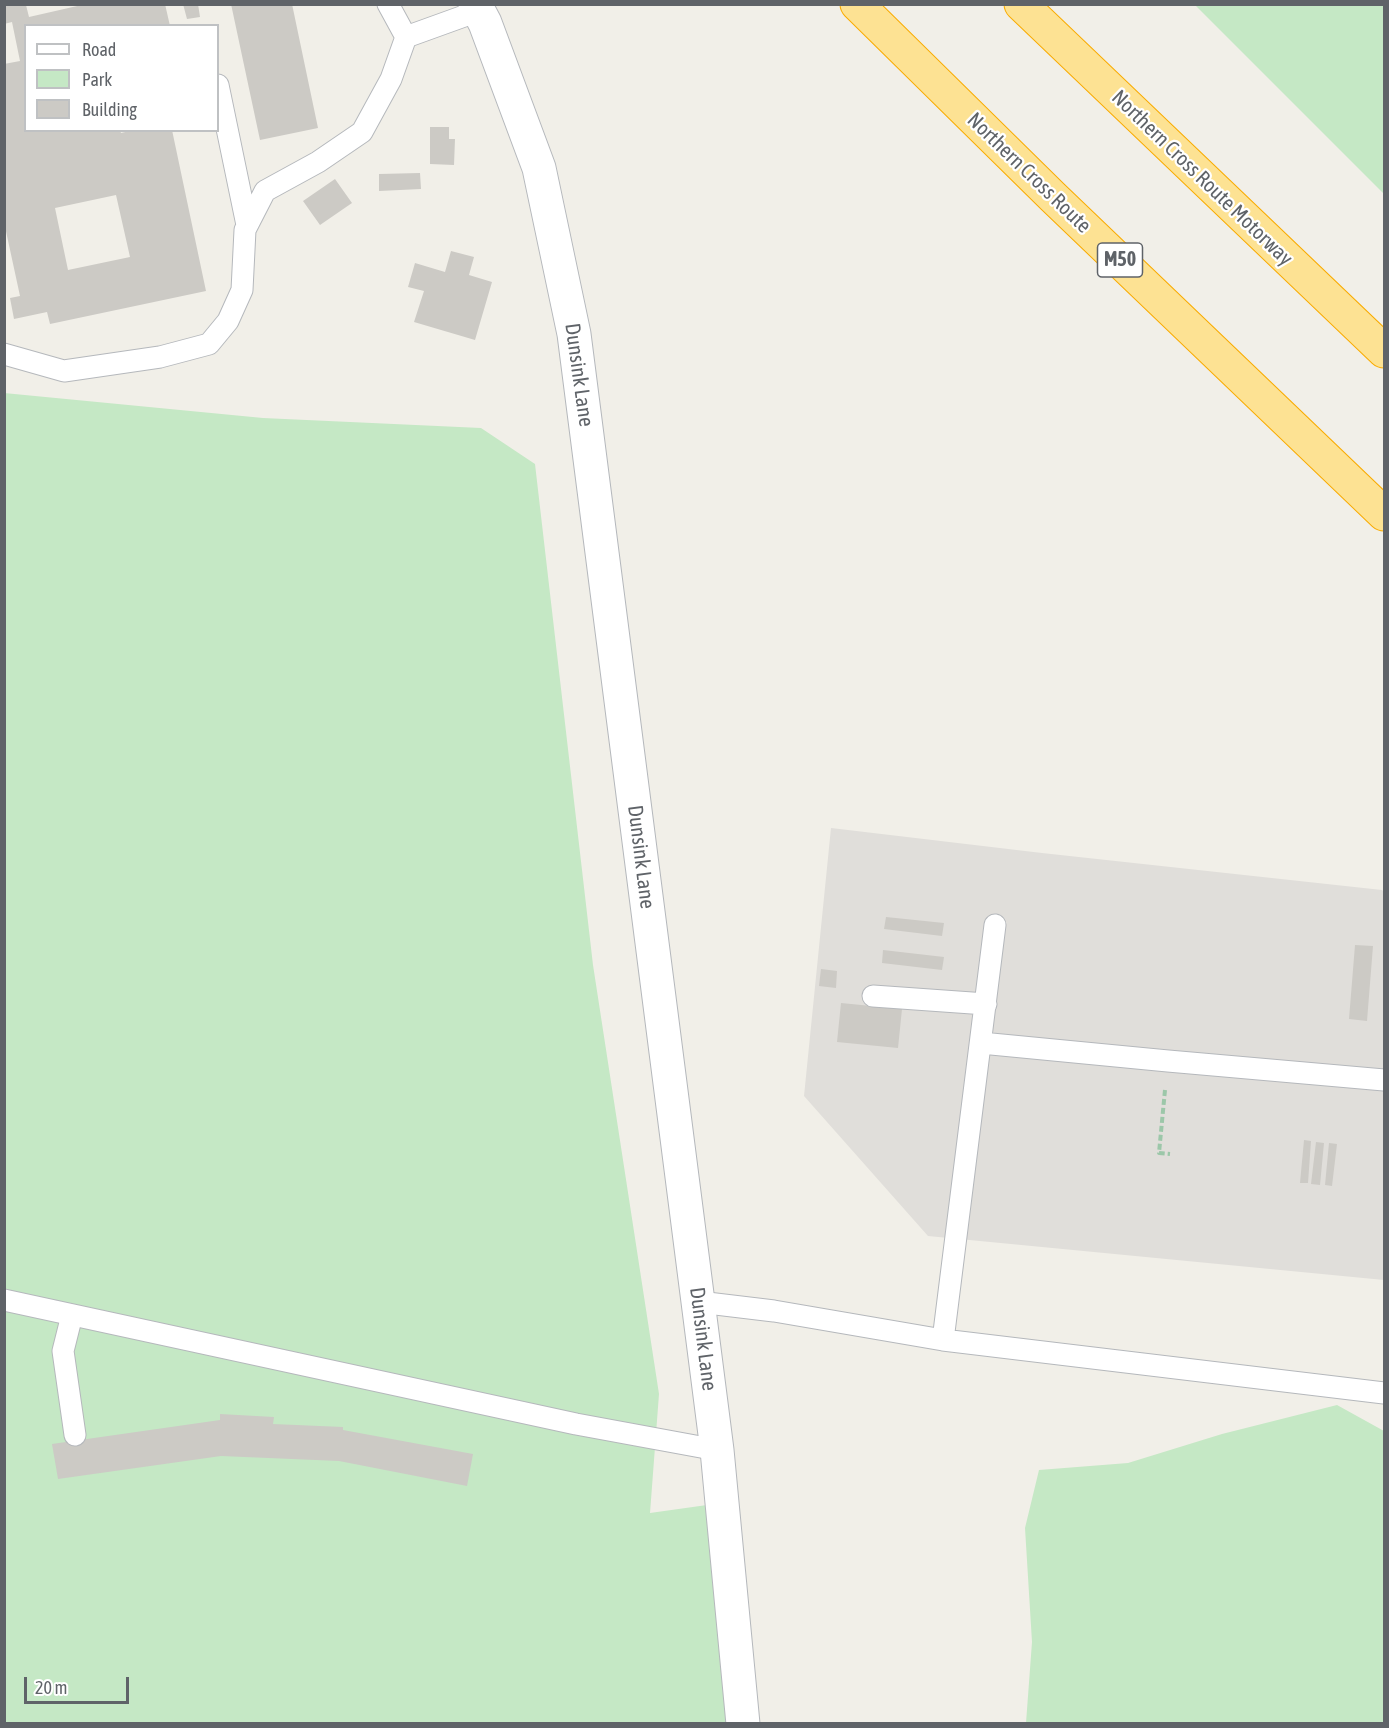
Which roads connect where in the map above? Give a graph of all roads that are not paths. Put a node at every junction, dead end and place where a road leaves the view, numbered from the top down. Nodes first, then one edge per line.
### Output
1 (388, 4) edge
2 (857, 4) edge
3 (1021, 4) edge
4 (1038, 4) edge
5 (477, 8) edge
6 (406, 37) junction
7 (219, 90) edge
8 (247, 225) junction
9 (1268, 242) junction
10 (1384, 351) edge
11 (4, 354) edge
12 (1384, 514) edge
13 (995, 925) dead end
14 (873, 996) dead end
15 (986, 1004) junction
16 (981, 1042) junction
17 (1384, 1080) edge
18 (4, 1300) edge
19 (699, 1302) junction
20 (72, 1315) junction
21 (944, 1340) junction
22 (1384, 1393) edge
23 (75, 1435) dead end
24 (717, 1450) junction
25 (743, 1724) edge

1 - 6 lane
2 - 12 highway, Northern Cross Route / M50
3 - 9 highway, Northern Cross Route Motorway
4 - 9 highway
5 - 6 lane
5 - 19 street, Dunsink Lane
6 - 8 lane
7 - 8 lane
8 - 11 lane
9 - 10 highway, Northern Cross Route Motorway
13 - 15 lane
14 - 15 lane
15 - 16 lane
16 - 17 lane
16 - 21 lane
18 - 20 lane
19 - 21 lane
19 - 24 street, Dunsink Lane
20 - 23 lane
20 - 24 lane
21 - 22 lane
24 - 25 street, Dunsink Lane

